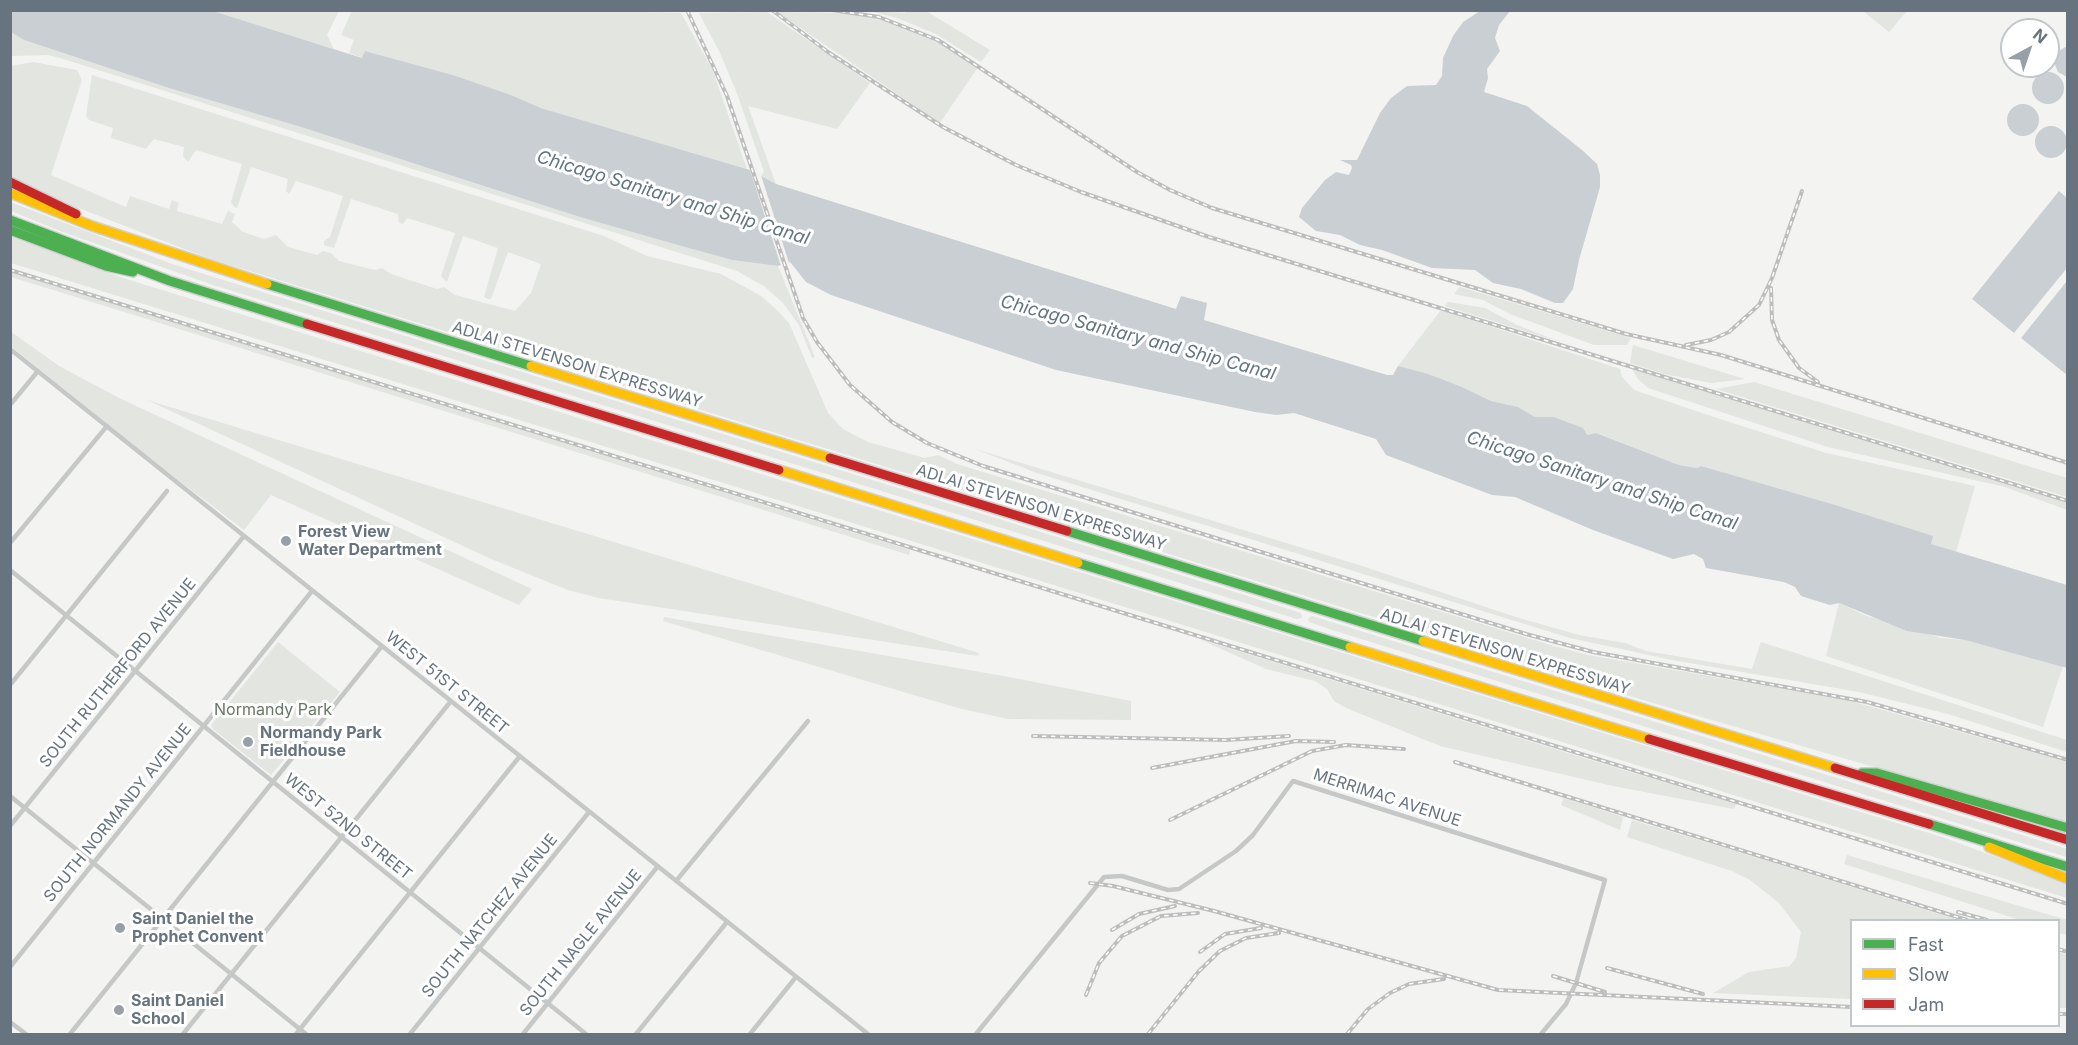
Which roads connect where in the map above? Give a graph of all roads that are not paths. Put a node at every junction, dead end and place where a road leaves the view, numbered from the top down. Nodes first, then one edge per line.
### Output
1 (10, 182) edge
2 (10, 193) edge
3 (10, 220) edge
4 (10, 230) edge
5 (138, 243) junction
6 (170, 280) junction
7 (10, 350) edge
8 (38, 371) junction
9 (10, 405) edge
10 (107, 426) junction
11 (167, 491) dead end
12 (244, 536) junction
13 (10, 543) edge
14 (10, 570) edge
15 (312, 591) junction
16 (66, 615) junction
17 (382, 646) junction
18 (135, 671) junction
19 (10, 685) edge
20 (451, 701) junction
21 (808, 721) dead end
22 (204, 726) junction
23 (520, 756) junction
24 (1851, 773) junction
25 (273, 782) junction
26 (10, 796) edge
27 (25, 808) junction
28 (589, 812) junction
29 (10, 826) edge
30 (2067, 828) edge
31 (341, 837) junction
32 (1971, 837) junction
33 (2067, 840) edge
34 (93, 863) junction
35 (658, 866) junction
36 (2067, 867) edge
37 (2067, 879) edge
38 (676, 881) junction
39 (411, 893) junction
40 (162, 919) junction
41 (727, 922) junction
42 (479, 949) junction
43 (10, 967) edge
44 (232, 975) junction
45 (796, 977) junction
46 (548, 1004) junction
47 (10, 1022) edge
48 (300, 1030) junction
49 (865, 1034) edge
50 (26, 1035) edge
51 (70, 1035) edge
52 (183, 1035) edge
53 (296, 1035) edge
54 (306, 1035) edge
55 (410, 1035) edge
56 (524, 1035) edge
57 (586, 1035) edge
58 (636, 1035) edge
59 (750, 1035) edge
60 (975, 1035) edge
61 (1541, 1035) edge

1 - 5 highway
2 - 5 highway, ADLAI STEVENSON EXPRESSWAY
3 - 6 highway
4 - 6 highway
5 - 24 highway, ADLAI STEVENSON EXPRESSWAY
6 - 32 highway
7 - 8 street, WEST 51ST STREET
8 - 9 street
8 - 10 street, WEST 51ST STREET
10 - 12 street, WEST 51ST STREET
10 - 13 street
11 - 16 street
12 - 15 street, WEST 51ST STREET
12 - 18 street, SOUTH RUTHERFORD AVENUE
14 - 16 street, WEST 52ND STREET
15 - 17 street, WEST 51ST STREET
15 - 22 street, SOUTH NORMANDY AVENUE
16 - 18 street, WEST 52ND STREET
16 - 19 street
17 - 20 street, WEST 51ST STREET
17 - 25 street
18 - 22 street, WEST 52ND STREET
18 - 27 street, SOUTH RUTHERFORD AVENUE
20 - 23 street, WEST 51ST STREET
20 - 31 street
21 - 38 street
22 - 25 street, WEST 52ND STREET
22 - 34 street, SOUTH NORMANDY AVENUE
23 - 28 street, WEST 51ST STREET
23 - 39 street
24 - 30 highway
24 - 33 highway, ADLAI STEVENSON EXPRESSWAY
25 - 31 street, WEST 52ND STREET
25 - 40 street
26 - 27 street
27 - 29 street, SOUTH RUTHERFORD AVENUE
27 - 34 street
28 - 35 street, WEST 51ST STREET
28 - 42 street, SOUTH NATCHEZ AVENUE
31 - 39 street, WEST 52ND STREET
31 - 44 street
32 - 36 highway
32 - 37 highway
34 - 40 street
34 - 43 street, SOUTH NORMANDY AVENUE
35 - 38 street, WEST 51ST STREET
35 - 46 street, SOUTH NAGLE AVENUE
38 - 41 street, WEST 51ST STREET
39 - 42 street, WEST 52ND STREET
39 - 48 street
40 - 44 street
40 - 51 street
41 - 45 street, WEST 51ST STREET
41 - 58 street
42 - 46 street, WEST 52ND STREET
42 - 55 street, SOUTH NATCHEZ AVENUE
44 - 48 street
44 - 52 street
45 - 49 street, WEST 51ST STREET
45 - 59 street
46 - 56 street, SOUTH NAGLE AVENUE
46 - 57 street, WEST 52ND STREET
47 - 50 street
48 - 53 street
48 - 54 street
60 - 61 street, MERRIMAC AVENUE

